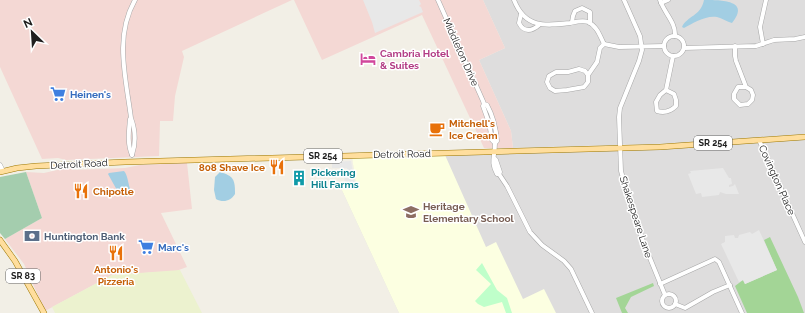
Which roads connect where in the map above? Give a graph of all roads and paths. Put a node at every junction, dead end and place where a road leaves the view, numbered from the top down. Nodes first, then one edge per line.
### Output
1 (135, 0) edge
2 (438, 0) edge
3 (514, 0) edge
4 (624, 0) edge
5 (668, 0) edge
6 (766, 0) edge
7 (660, 2) edge
8 (521, 14) junction
9 (572, 22) junction
10 (590, 23) junction
11 (539, 24) junction
12 (674, 36) junction
13 (805, 37) edge
14 (604, 44) junction
15 (764, 44) junction
16 (664, 46) junction
17 (735, 46) junction
18 (641, 47) junction
19 (684, 48) junction
20 (673, 56) junction
21 (588, 75) junction
22 (746, 87) junction
23 (666, 90) junction
24 (805, 137) edge
25 (759, 140) junction
26 (621, 148) junction
27 (495, 152) junction
28 (133, 161) junction
29 (0, 165) edge
30 (1, 171) edge
31 (0, 240) edge
32 (805, 242) edge
33 (660, 284) junction
34 (730, 285) junction
35 (665, 295) junction
36 (676, 304) junction
37 (667, 311) edge
38 (740, 312) edge
39 (44, 313) edge
40 (592, 313) edge

1 - 28 street
2 - 27 street, Middleton Drive
3 - 8 street
4 - 18 street, Shakespeare Lane
5 - 7 street
6 - 15 street
7 - 12 street
8 - 11 street
8 - 11 street
9 - 10 street
9 - 10 street
9 - 11 street
10 - 14 street
12 - 16 street
12 - 19 street
13 - 15 street
14 - 18 street
14 - 21 street
15 - 17 street
16 - 18 street
16 - 20 street
17 - 19 street
17 - 22 street
18 - 26 street, Shakespeare Lane
19 - 20 street
20 - 23 street
21 - 21 street
22 - 22 street
23 - 23 street
24 - 25 main road, Detroit Road / SR 254
25 - 26 main road, Detroit Road / SR 254
25 - 32 street, Covington Place
26 - 27 main road, Detroit Road / SR 254
26 - 33 street, Shakespeare Lane
27 - 28 main road, Detroit Road / SR 254
27 - 40 street, Middleton Drive
28 - 30 main road, Detroit Road / SR 254
29 - 30 street
31 - 39 main road, SR 83
33 - 34 street
33 - 35 street, Shakespeare Lane
34 - 36 street
34 - 38 street
35 - 36 street, Shakespeare Lane
35 - 37 street, Shakespeare Lane
36 - 37 street, Shakespeare Lane

